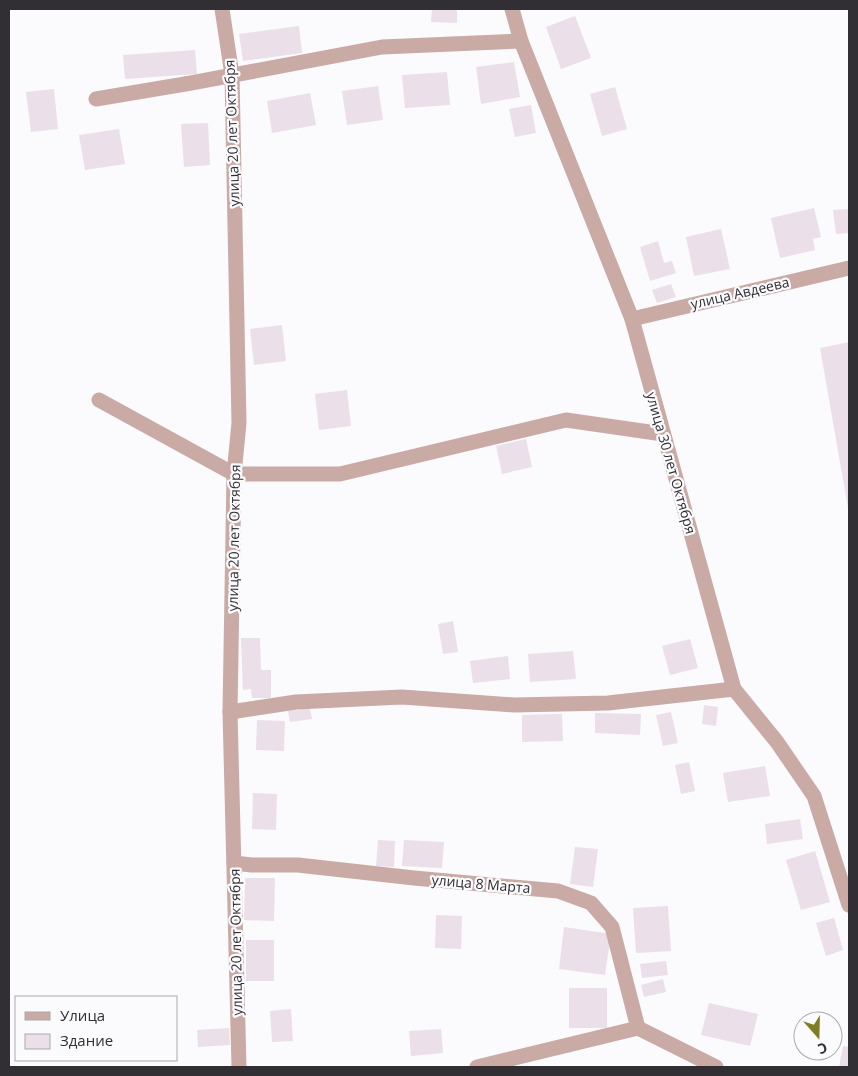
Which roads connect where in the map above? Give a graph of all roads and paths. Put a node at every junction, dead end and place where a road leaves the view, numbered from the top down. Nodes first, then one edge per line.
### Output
1 (222, 9) edge
2 (512, 9) edge
3 (520, 41) junction
4 (232, 75) junction
5 (96, 99) dead end
6 (849, 268) edge
7 (632, 319) junction
8 (99, 400) dead end
9 (663, 434) junction
10 (234, 474) junction
11 (734, 689) junction
12 (230, 712) junction
13 (234, 863) junction
14 (849, 905) edge
15 (638, 1028) junction
16 (239, 1067) edge
17 (477, 1067) edge
18 (716, 1067) edge

1 - 4 street, улица 20 лет Октября
2 - 3 street, улица 30 лет Октября
3 - 4 street
3 - 7 street, улица 30 лет Октября
4 - 5 street
4 - 10 street, улица 20 лет Октября
6 - 7 street, улица Авдеева
7 - 9 street, улица 30 лет Октября
8 - 10 street
9 - 10 street
9 - 11 street, улица 30 лет Октября
10 - 12 street, улица 20 лет Октября
11 - 12 street
11 - 14 street, улица 30 лет Октября
12 - 13 street, улица 20 лет Октября
13 - 15 street, улица 8 Марта
13 - 16 street, улица 20 лет Октября
15 - 17 street
15 - 18 street

